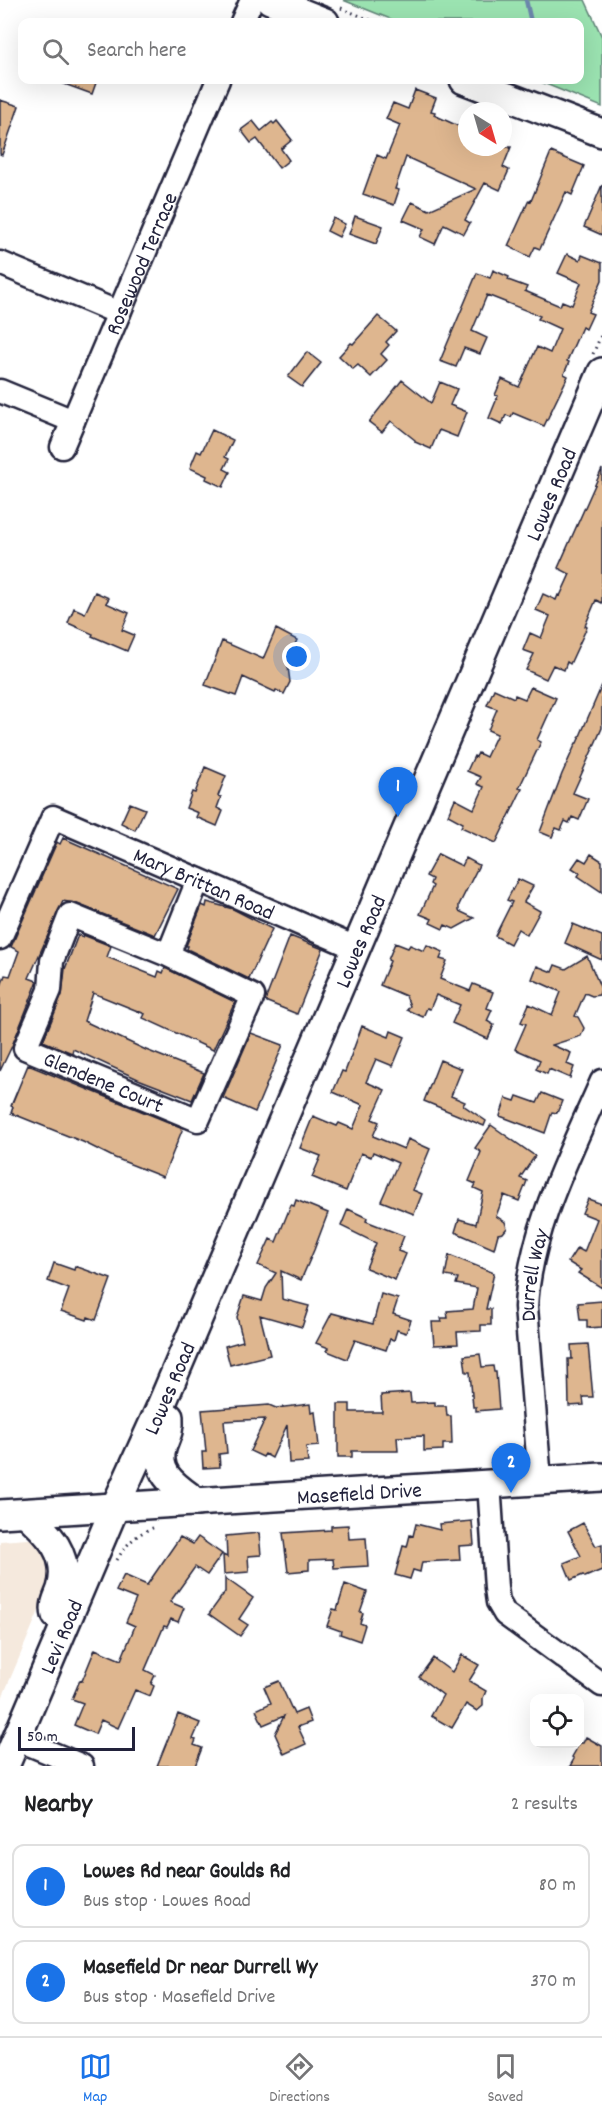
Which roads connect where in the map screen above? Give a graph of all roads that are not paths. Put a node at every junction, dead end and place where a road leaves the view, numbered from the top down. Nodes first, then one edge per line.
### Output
1 (252, 0) edge
2 (270, 0) edge
3 (328, 14) edge
4 (244, 18) edge
5 (216, 84) edge
6 (475, 84) edge
7 (602, 133) edge
8 (0, 263) edge
9 (119, 312) junction
10 (602, 372) edge
11 (0, 391) edge
12 (73, 421) junction
13 (62, 447) dead end
14 (198, 880) junction
15 (0, 938) edge
16 (356, 948) junction
17 (168, 955) junction
18 (602, 1081) edge
19 (593, 1125) edge
20 (166, 1395) junction
21 (602, 1477) edge
22 (540, 1480) junction
23 (489, 1483) junction
24 (197, 1502) junction
25 (115, 1507) junction
26 (13, 1513) edge
27 (61, 1634) junction
28 (602, 1685) edge
29 (16, 1738) junction
30 (5, 1766) edge
31 (82, 1766) edge

1 - 4 street
2 - 3 main road
5 - 9 street, Rosewood Terrace
6 - 7 main road
8 - 9 street
9 - 12 street, Rosewood Terrace
10 - 16 main road, Lowes Road
11 - 12 street
12 - 13 street, Rosewood Terrace
14 - 15 street, Mary Brittan Road
14 - 16 street, Mary Brittan Road
14 - 17 street
16 - 20 main road, Lowes Road
17 - 17 street, Glendene Court
18 - 19 street, Durrell Way
19 - 22 street, Durrell Way
20 - 24 main road
20 - 25 main road, Lowes Road
21 - 22 main road, Masefield Drive
22 - 23 main road, Masefield Drive
23 - 24 main road, Masefield Drive
23 - 28 street
24 - 25 main road, Masefield Drive
25 - 26 main road, Masefield Drive
25 - 27 main road, Levi Road
26 - 27 main road
27 - 29 main road, Levi Road
29 - 30 main road, Levi Road
29 - 31 street

